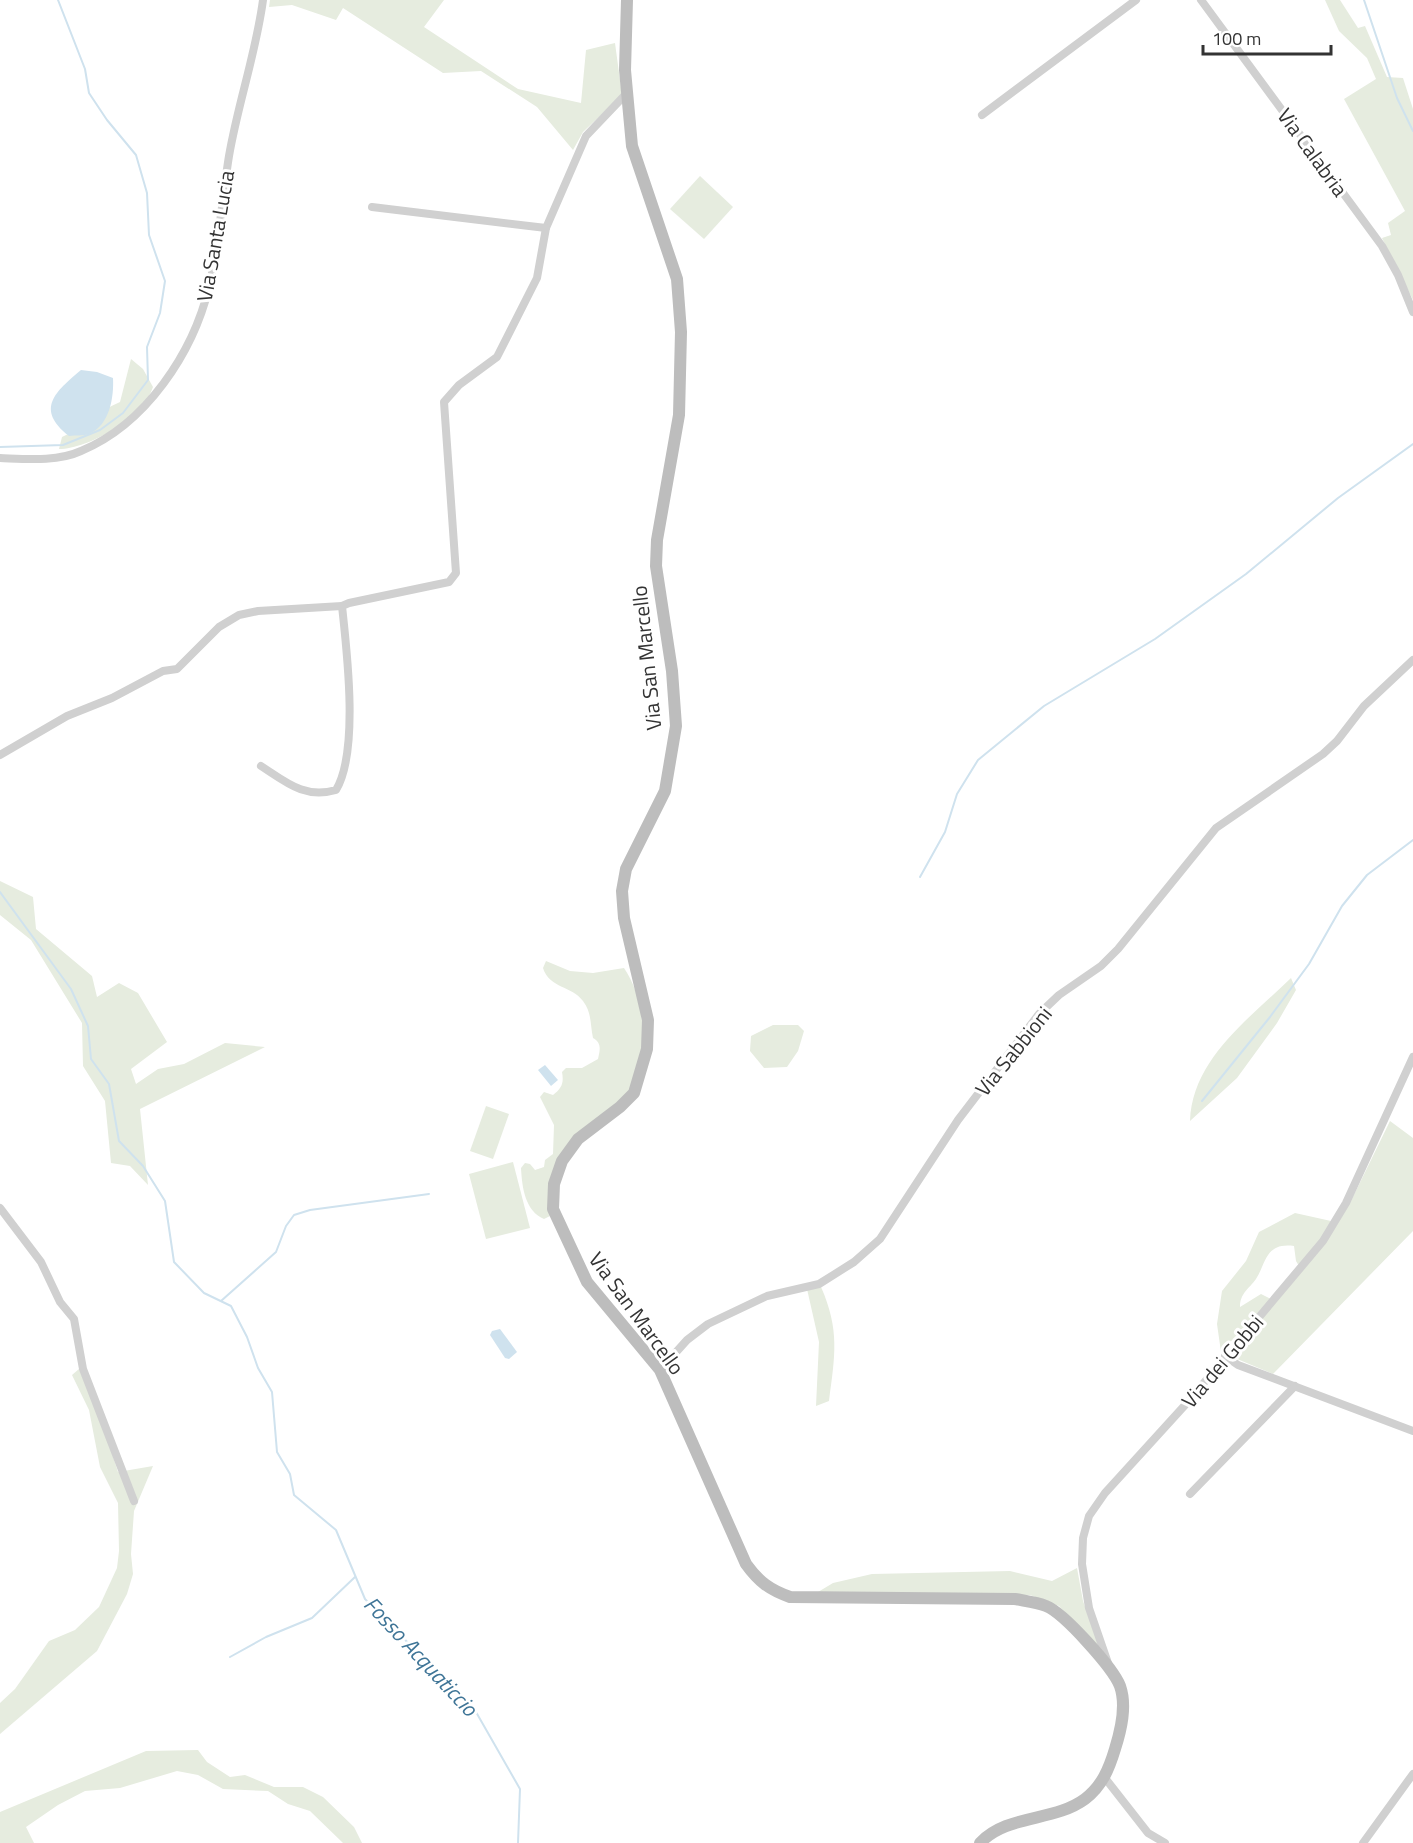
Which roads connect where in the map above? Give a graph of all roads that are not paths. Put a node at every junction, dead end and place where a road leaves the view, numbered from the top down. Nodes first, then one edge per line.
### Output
1 (264, 0) edge
2 (627, 0) edge
3 (1136, 0) edge
4 (1201, 0) edge
5 (626, 94) junction
6 (982, 116) dead end
7 (372, 207) dead end
8 (546, 228) junction
9 (1413, 312) edge
10 (0, 458) edge
11 (342, 606) junction
12 (1413, 660) edge
13 (0, 755) edge
14 (261, 766) dead end
15 (1413, 1057) edge
16 (0, 1208) edge
17 (1225, 1356) junction
18 (660, 1370) junction
19 (1295, 1386) junction
20 (1413, 1431) edge
21 (1190, 1494) dead end
22 (134, 1501) dead end
23 (1110, 1669) junction
24 (1413, 1774) edge
25 (1104, 1778) junction
26 (980, 1843) edge
27 (1165, 1843) edge
28 (1363, 1843) edge

1 - 10 street, Via Santa Lucia
2 - 5 main road, Via San Marcello
3 - 6 street
4 - 9 street, Via Calabria
5 - 8 street
5 - 18 main road, Via San Marcello
7 - 8 street
8 - 11 street
11 - 13 street
11 - 14 street
12 - 18 street, Via Sabbioni
15 - 17 street, Via dei Gobbi
16 - 22 street
17 - 19 street
17 - 23 street, Via dei Gobbi
18 - 23 main road, Via San Marcello
19 - 20 street
19 - 21 street
23 - 25 main road, Via San Marcello
24 - 28 street
25 - 26 main road, Via San Marcello
25 - 27 street

